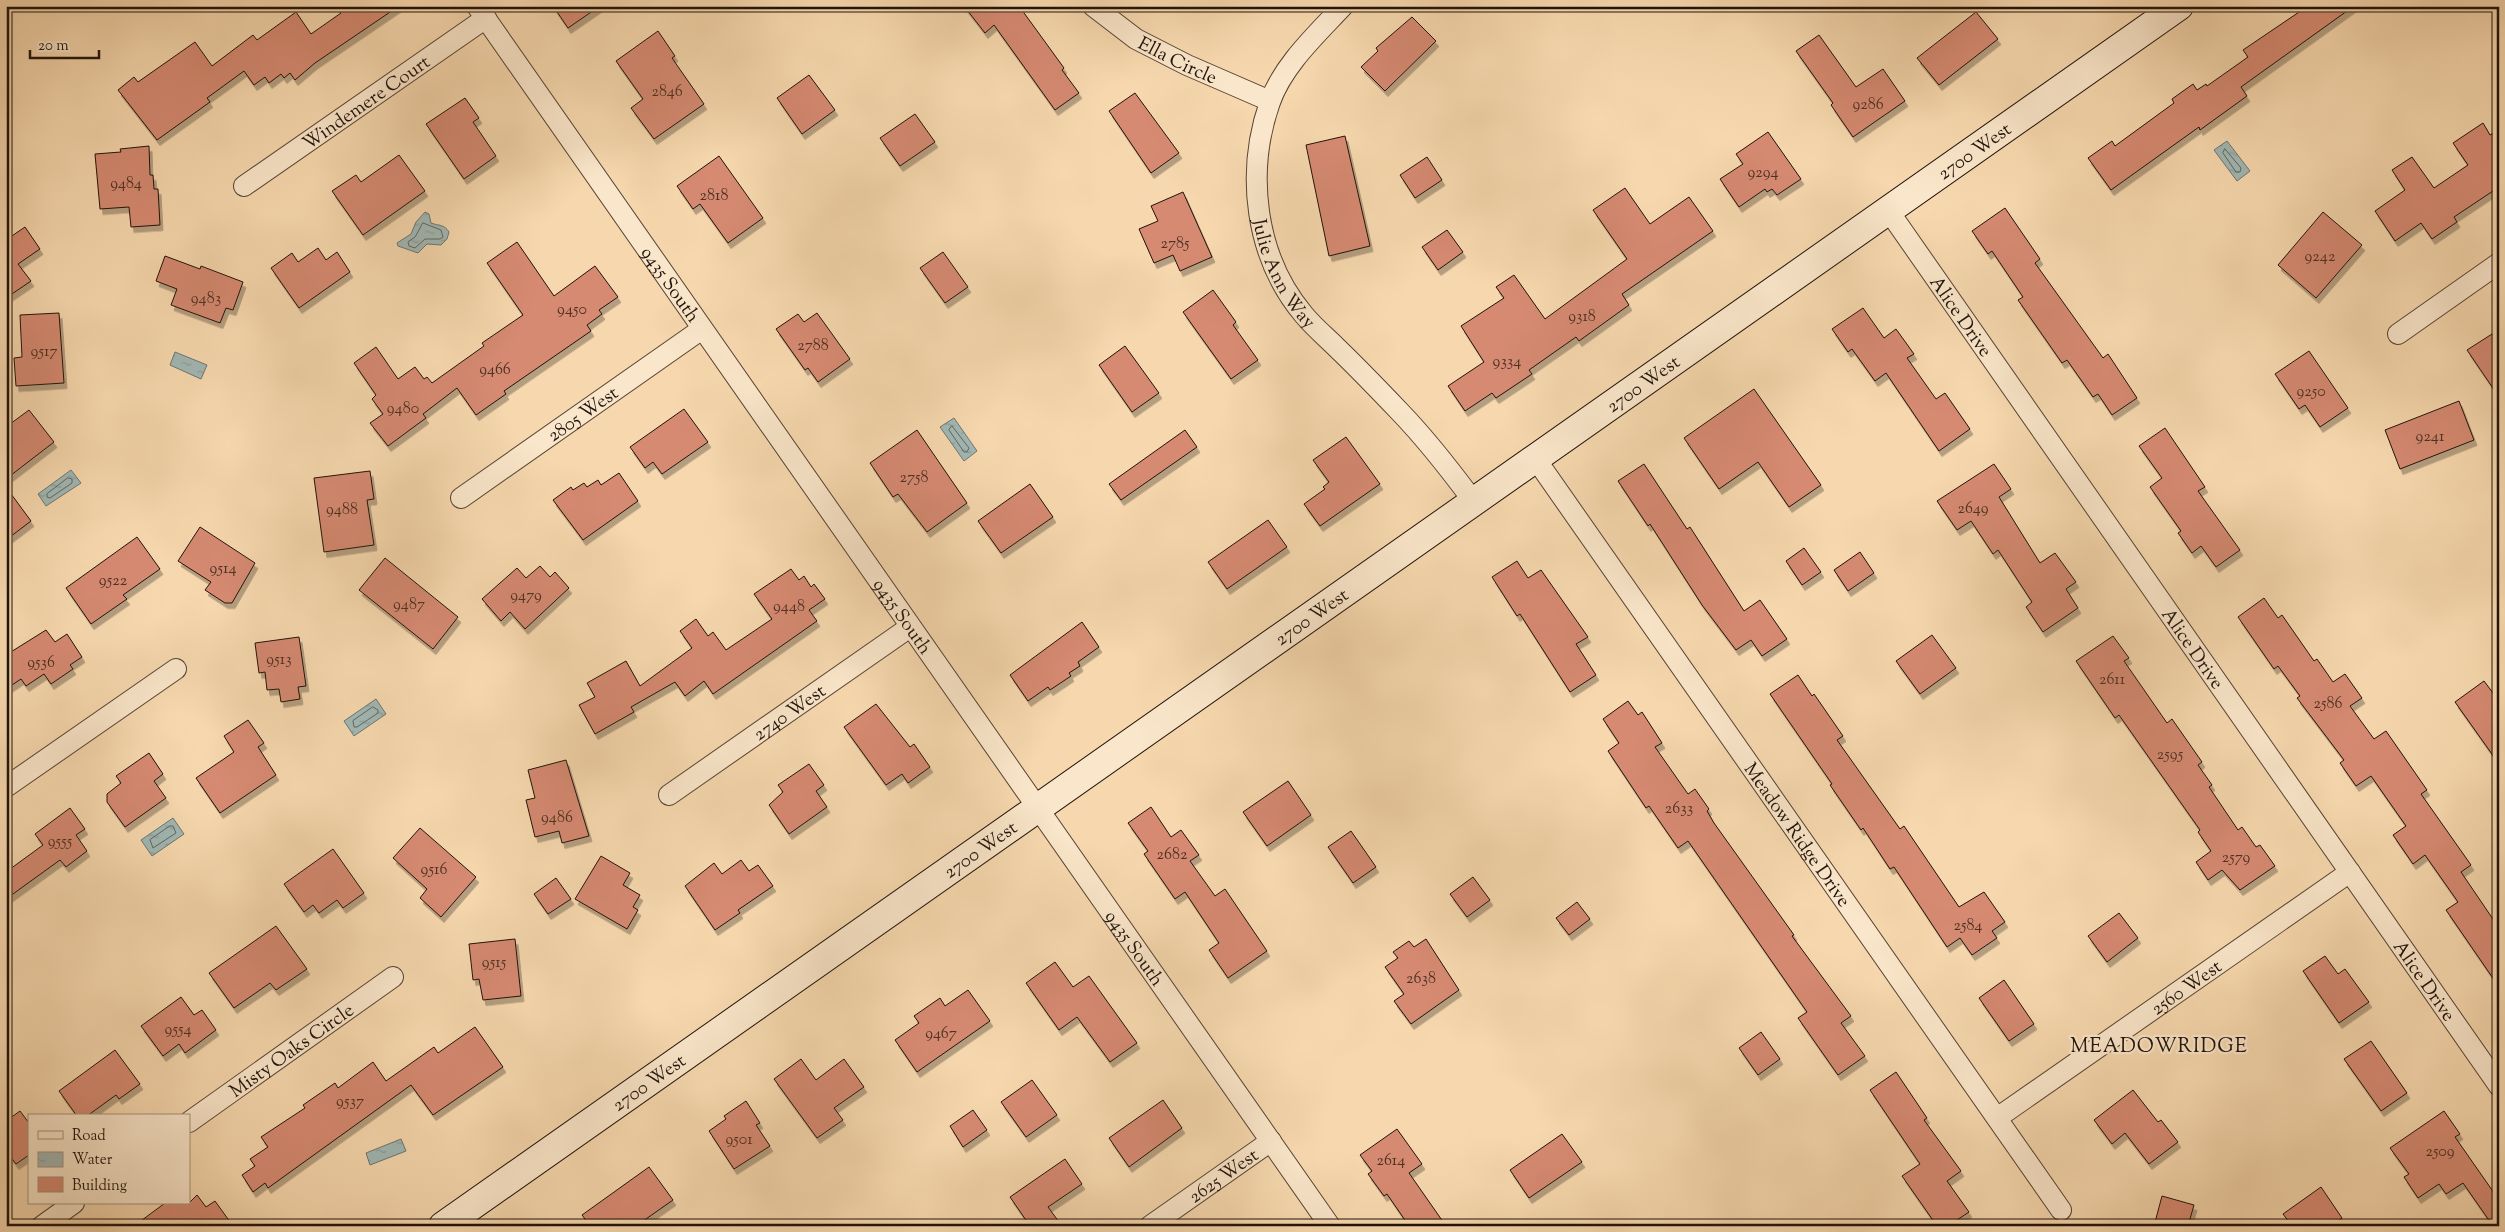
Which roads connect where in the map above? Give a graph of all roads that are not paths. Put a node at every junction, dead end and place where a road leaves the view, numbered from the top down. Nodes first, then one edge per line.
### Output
1 (1093, 6) edge
2 (1343, 6) edge
3 (2179, 6) edge
4 (481, 12) edge
5 (1270, 101) junction
6 (244, 186) dead end
7 (1888, 210) junction
8 (2499, 263) edge
9 (702, 330) junction
10 (2398, 334) dead end
11 (1535, 458) junction
12 (461, 498) dead end
13 (1474, 502) junction
14 (910, 627) junction
15 (176, 668) dead end
16 (6, 788) edge
17 (669, 795) dead end
18 (1037, 810) junction
19 (2350, 872) junction
20 (394, 977) dead end
21 (2499, 1086) edge
22 (1997, 1118) junction
23 (190, 1121) edge
24 (1270, 1141) junction
25 (73, 1204) edge
26 (2061, 1210) dead end
27 (42, 1226) edge
28 (443, 1226) edge
29 (1150, 1226) edge
30 (1330, 1226) edge

1 - 5 street, Ella Circle
2 - 5 street, Julie Ann Way
3 - 7 main road, 2700 West
4 - 6 street, Windemere Court
4 - 9 street, 9435 South
5 - 13 street, Julie Ann Way
7 - 11 main road, 2700 West
7 - 19 street, Alice Drive
8 - 10 street
9 - 12 street, 2805 West
9 - 14 street, 9435 South
11 - 13 main road, 2700 West
11 - 22 street, Meadow Ridge Drive
13 - 18 main road, 2700 West
14 - 17 street, 2740 West
14 - 18 street, 9435 South
15 - 16 street
18 - 24 street, 9435 South
18 - 28 main road, 2700 West
19 - 21 street, Alice Drive
19 - 22 street, 2560 West
20 - 23 street, Misty Oaks Circle
22 - 26 street, Meadow Ridge Drive
24 - 29 street, 2625 West
24 - 30 street, 9435 South
25 - 27 street

